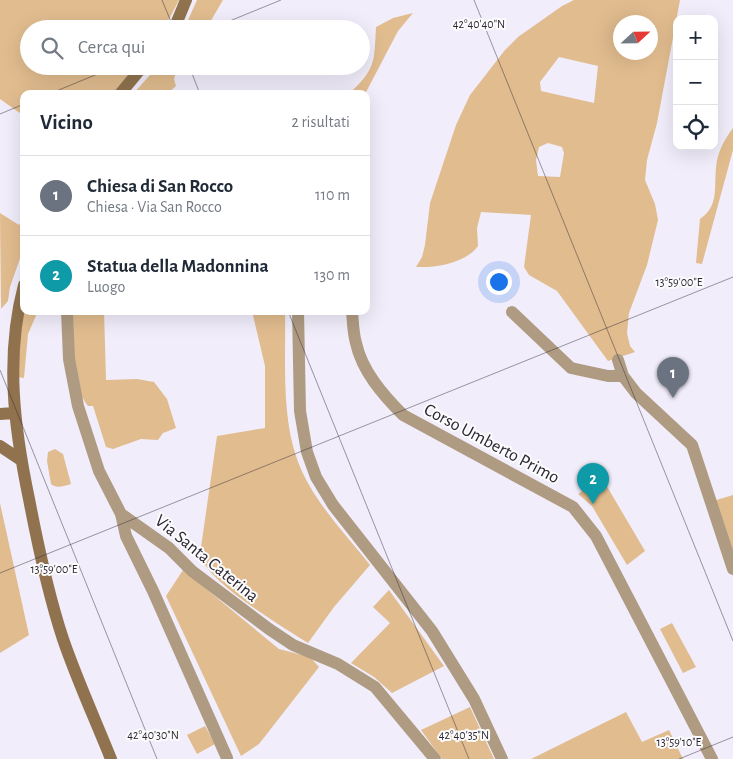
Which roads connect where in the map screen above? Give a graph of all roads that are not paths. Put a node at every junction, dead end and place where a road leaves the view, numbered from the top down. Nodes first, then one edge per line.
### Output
1 (186, 0) edge
2 (178, 20) edge
3 (136, 75) edge
4 (123, 90) edge
5 (20, 308) edge
6 (512, 312) dead end
7 (67, 315) edge
8 (298, 315) edge
9 (352, 315) edge
10 (618, 360) dead end
11 (623, 376) junction
12 (13, 412) junction
13 (0, 414) edge
14 (0, 446) edge
15 (21, 460) junction
16 (121, 514) junction
17 (733, 569) edge
18 (227, 758) dead end
19 (111, 759) edge
20 (435, 759) edge
21 (502, 759) edge
22 (712, 759) edge

1 - 2 main road
3 - 4 main road
5 - 12 main road
6 - 11 street
7 - 16 street, Via Santa Caterina
8 - 21 street
9 - 22 street, Corso Umberto Primo
10 - 11 street
11 - 17 street
12 - 13 main road
12 - 15 main road
14 - 15 main road
15 - 19 main road
16 - 18 street
16 - 20 street, Via Santa Caterina

